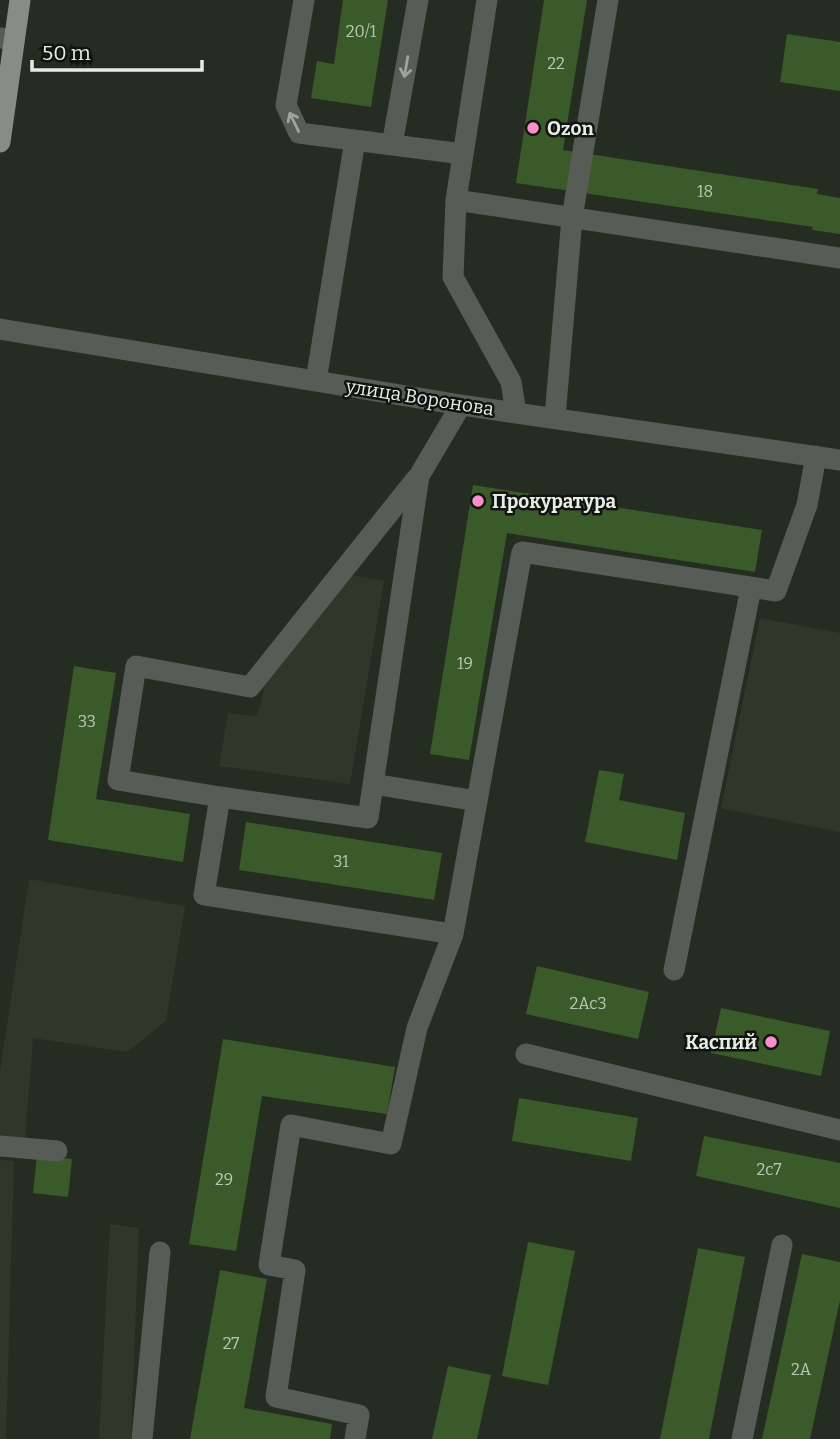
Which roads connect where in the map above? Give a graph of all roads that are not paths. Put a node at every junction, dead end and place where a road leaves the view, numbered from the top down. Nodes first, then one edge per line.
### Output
1 (20, 0) edge
2 (304, 0) edge
3 (418, 0) edge
4 (487, 0) edge
5 (608, 0) edge
6 (7, 39) edge
7 (355, 140) junction
8 (0, 142) edge
9 (392, 145) junction
10 (463, 154) junction
11 (456, 200) junction
12 (572, 218) junction
13 (840, 258) edge
14 (0, 329) edge
15 (316, 381) junction
16 (461, 405) junction
17 (516, 413) junction
18 (555, 418) junction
19 (816, 456) junction
20 (840, 460) edge
21 (419, 477) junction
22 (751, 588) junction
23 (373, 784) junction
24 (220, 797) junction
25 (477, 801) junction
26 (453, 934) junction
27 (674, 970) dead end
28 (526, 1054) dead end
29 (840, 1130) edge
30 (0, 1146) edge
31 (57, 1151) dead end
32 (782, 1245) dead end
33 (160, 1252) dead end
34 (142, 1439) edge
35 (355, 1439) edge
36 (742, 1439) edge

1 - 6 main road
7 -> 2 street
3 -> 9 street
4 - 10 street
5 - 12 street
6 - 8 main road
7 - 9 street
7 - 15 street
9 - 10 street
10 - 11 street
11 - 12 street
11 - 17 street
12 - 13 street
12 - 18 street
14 - 15 street, улица Воронова
15 - 16 street, улица Воронова
16 - 17 street, улица Воронова
16 - 21 street
17 - 18 street, улица Воронова
18 - 19 street, улица Воронова
19 - 20 street, улица Воронова
19 - 22 street
21 - 23 street
21 - 24 street
22 - 25 street
22 - 27 street
23 - 24 street
23 - 25 street
24 - 26 street
25 - 26 street
26 - 35 street
28 - 29 street
30 - 31 street
32 - 36 street
33 - 34 street

